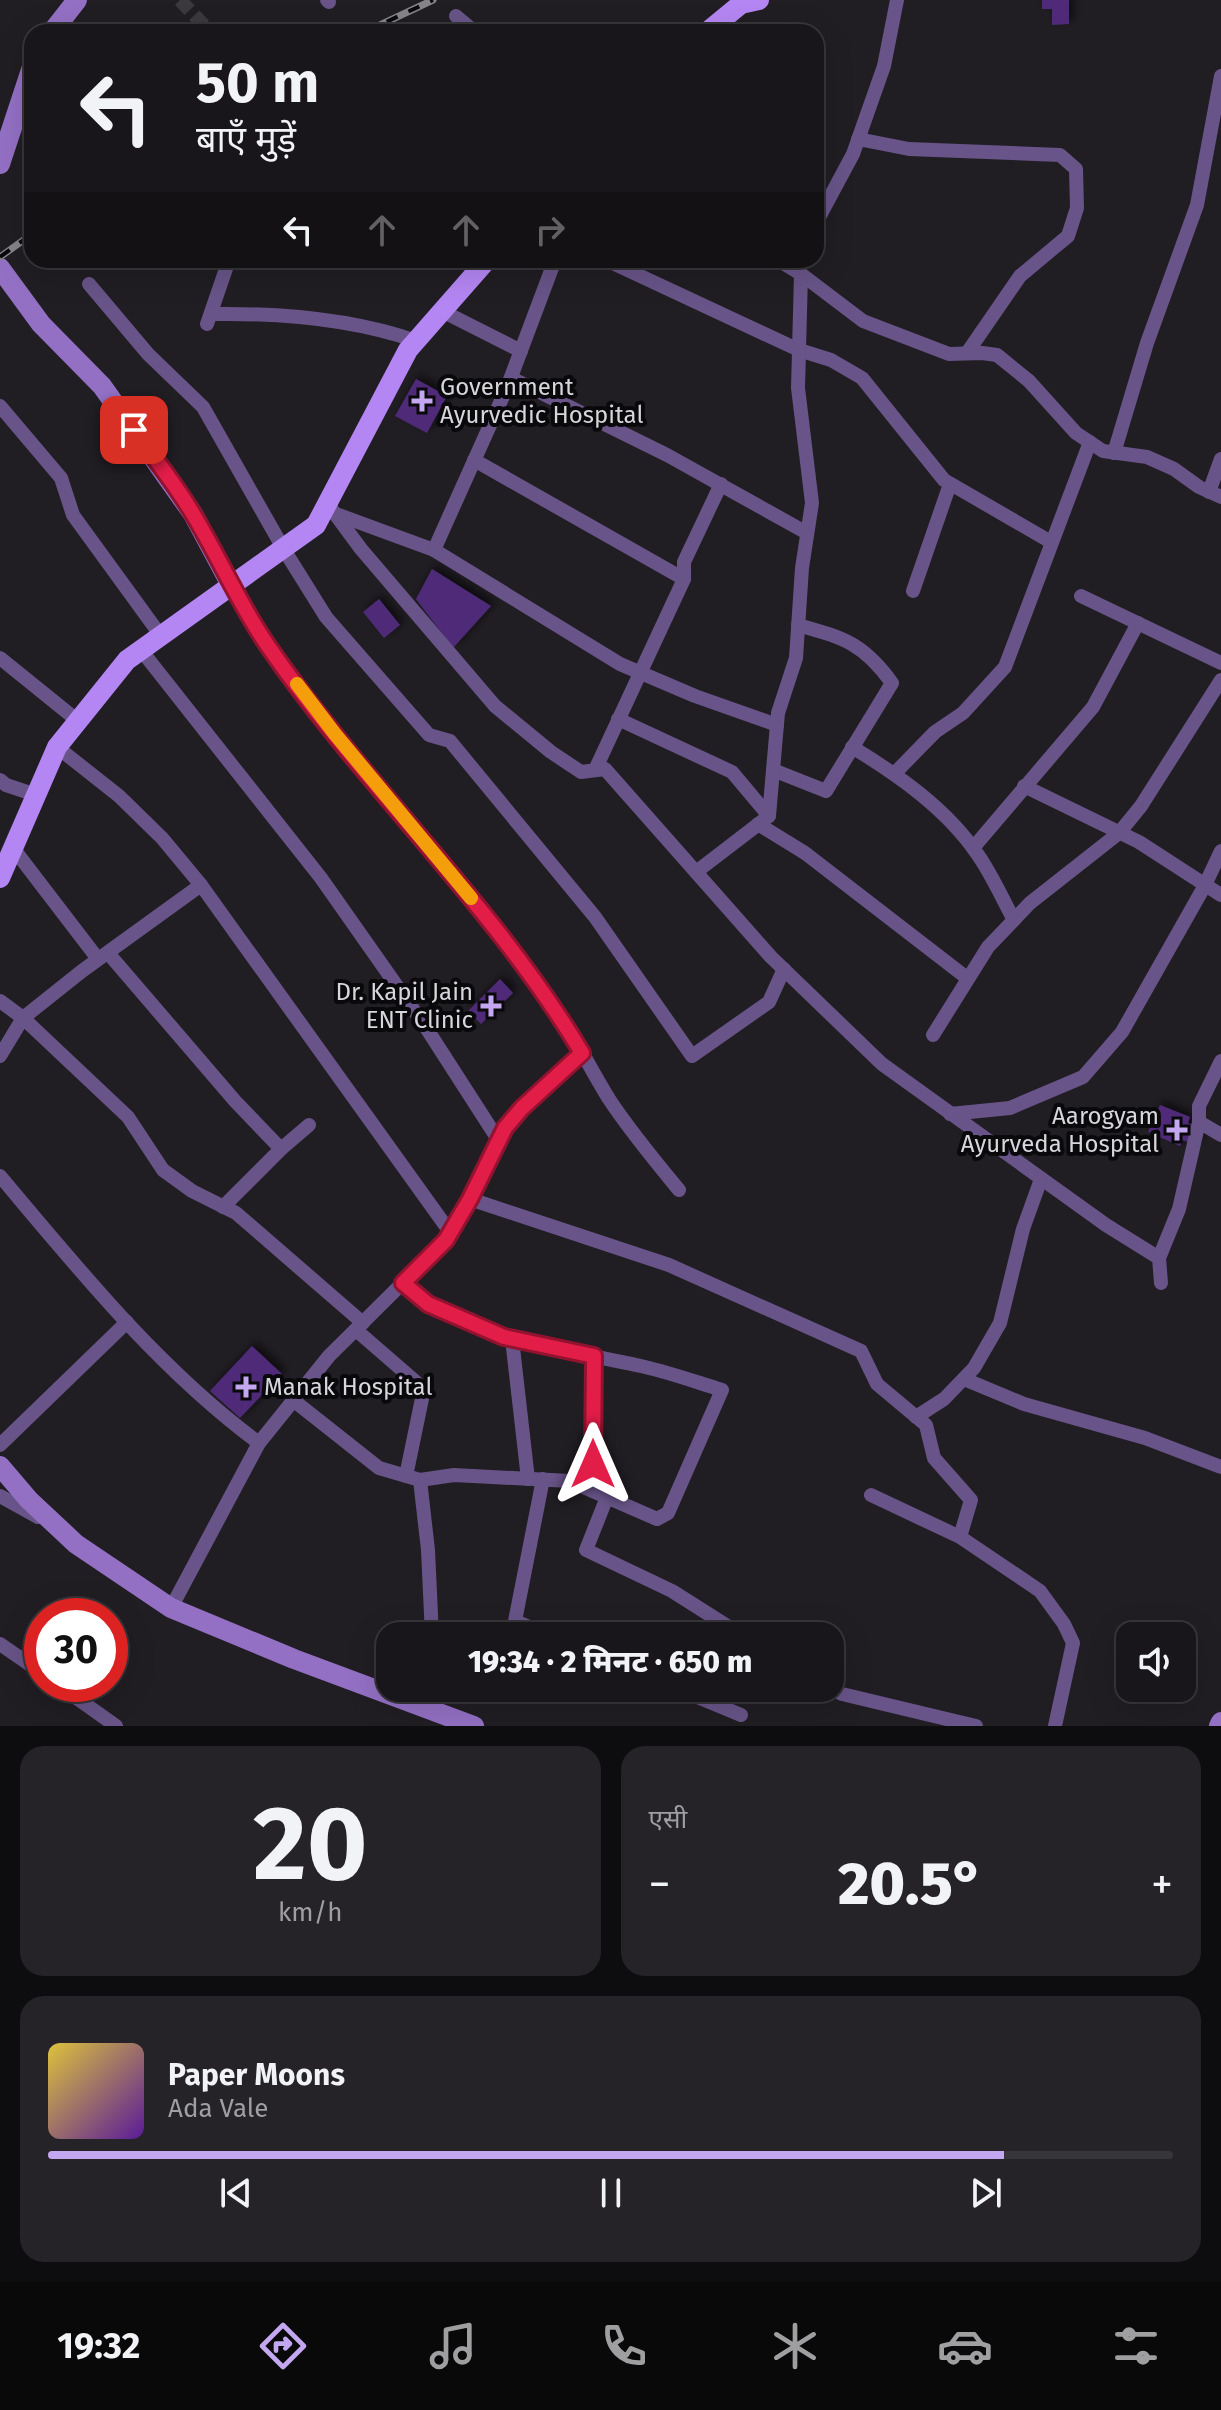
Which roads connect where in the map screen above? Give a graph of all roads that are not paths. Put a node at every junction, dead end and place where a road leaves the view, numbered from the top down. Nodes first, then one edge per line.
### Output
1 (77, 0) edge
2 (759, 0) edge
3 (897, 0) edge
4 (456, 16) dead end
5 (58, 24) edge
6 (466, 24) edge
7 (717, 24) edge
8 (1221, 76) edge
9 (24, 91) edge
10 (858, 139) junction
11 (0, 164) edge
12 (824, 192) edge
13 (831, 195) junction
14 (824, 208) edge
15 (0, 268) edge
16 (226, 268) edge
17 (475, 268) edge
18 (552, 268) edge
19 (623, 268) edge
20 (796, 268) edge
21 (797, 268) edge
22 (89, 284) dead end
23 (442, 311) junction
24 (416, 341) junction
25 (799, 350) junction
26 (521, 351) junction
27 (967, 353) junction
28 (511, 378) junction
29 (0, 406) edge
30 (1090, 442) junction
31 (1114, 453) junction
32 (1221, 459) edge
33 (474, 460) junction
34 (721, 484) junction
35 (950, 484) junction
36 (1215, 494) edge
37 (332, 508) junction
38 (807, 533) junction
39 (1051, 542) junction
40 (283, 548) junction
41 (434, 550) junction
42 (684, 579) junction
43 (231, 585) junction
44 (913, 591) dead end
45 (1081, 596) dead end
46 (1138, 623) junction
47 (798, 625) junction
48 (161, 636) junction
49 (141, 650) junction
50 (0, 658) edge
51 (1221, 663) edge
52 (640, 672) junction
53 (1221, 680) edge
54 (618, 719) junction
55 (78, 721) junction
56 (777, 725) junction
57 (57, 747) junction
58 (852, 747) junction
59 (595, 770) junction
60 (773, 770) junction
61 (895, 773) junction
62 (0, 780) edge
63 (1024, 786) junction
64 (36, 795) junction
65 (764, 820) junction
66 (1119, 833) junction
67 (13, 848) junction
68 (973, 848) junction
69 (1221, 851) edge
70 (696, 872) junction
71 (0, 878) edge
72 (201, 885) junction
73 (1204, 887) junction
74 (1221, 895) edge
75 (1014, 920) junction
76 (103, 956) junction
77 (784, 969) junction
78 (967, 978) junction
79 (0, 1001) edge
80 (23, 1018) junction
81 (933, 1035) dead end
82 (582, 1053) junction
83 (0, 1056) edge
84 (1221, 1061) edge
85 (950, 1114) junction
86 (1199, 1122) junction
87 (309, 1125) dead end
88 (1221, 1135) edge
89 (499, 1141) junction
90 (281, 1149) junction
91 (0, 1176) edge
92 (1041, 1179) junction
93 (679, 1190) dead end
94 (470, 1199) junction
95 (223, 1207) junction
96 (450, 1232) junction
97 (1159, 1258) junction
98 (403, 1283) junction
99 (1161, 1283) dead end
100 (127, 1322) junction
101 (359, 1326) junction
102 (512, 1339) junction
103 (594, 1356) junction
104 (964, 1379) junction
105 (293, 1400) junction
106 (916, 1417) junction
107 (259, 1443) junction
108 (0, 1445) edge
109 (0, 1466) edge
110 (1221, 1467) edge
111 (413, 1478) junction
112 (536, 1479) junction
113 (593, 1491) junction
114 (871, 1495) dead end
115 (0, 1496) edge
116 (607, 1497) junction
117 (58, 1528) junction
118 (960, 1537) junction
119 (171, 1608) junction
120 (431, 1622) edge
121 (517, 1622) edge
122 (721, 1622) edge
123 (0, 1644) edge
124 (24, 1661) edge
125 (844, 1694) edge
126 (82, 1702) edge
127 (430, 1702) edge
128 (710, 1702) edge
129 (430, 1709) junction
130 (741, 1715) dead end
131 (116, 1726) edge
132 (474, 1726) edge
133 (976, 1726) edge
134 (1055, 1726) edge

1 - 5 street
2 - 7 main road
3 - 10 street
4 - 6 street
8 - 31 street
9 - 11 street
10 - 13 street
10 - 27 street
12 - 13 street
13 - 14 street
15 - 43 street
16 - 24 street
17 - 23 main road
18 - 26 street
19 - 25 street
20 - 25 street
21 - 27 street
22 - 40 street
23 - 24 main road
23 - 26 street
24 - 37 main road
25 - 35 street
25 - 38 street
26 - 28 street
27 - 30 street
28 - 33 street
28 - 34 street
29 - 48 street
30 - 31 street
30 - 39 street
31 - 36 street
32 - 36 street
33 - 41 street
33 - 42 street
34 - 38 street
34 - 42 street
35 - 39 street
35 - 44 street
37 - 40 main road
37 - 41 street
37 - 59 street
38 - 47 street
39 - 61 street
40 - 43 main road
40 - 77 street
41 - 52 street
42 - 52 street
43 - 48 main road
43 - 82 street
45 - 46 street
46 - 51 street
46 - 63 street
47 - 56 street
47 - 58 street
48 - 49 main road
49 - 55 main road
49 - 89 street
50 - 55 street
52 - 54 street
52 - 56 street
53 - 66 street
54 - 59 street
54 - 65 street
55 - 57 main road
56 - 60 street
57 - 64 main road
57 - 72 street
58 - 60 street
58 - 61 street
59 - 70 street
60 - 65 street
61 - 68 street
62 - 64 street
63 - 66 street
63 - 68 street
64 - 67 main road
65 - 70 street
65 - 78 street
66 - 73 street
66 - 75 street
67 - 71 main road
67 - 76 street
68 - 75 street
69 - 73 street
70 - 77 street
72 - 76 street
72 - 96 street
73 - 74 street
73 - 85 street
75 - 78 street
76 - 80 street
76 - 90 street
77 - 85 street
78 - 81 street
79 - 80 street
80 - 83 street
80 - 95 street
82 - 89 street
82 - 93 street
84 - 86 street
85 - 92 street
86 - 88 street
86 - 97 street
87 - 90 street
89 - 94 street
90 - 95 street
91 - 100 street
92 - 97 street
92 - 104 street
94 - 96 street
94 - 106 street
95 - 101 street
96 - 98 street
97 - 99 street
98 - 101 street
98 - 102 street
100 - 107 street
100 - 108 street
101 - 105 street
101 - 111 street
102 - 103 street
102 - 112 street
103 - 113 street
103 - 116 street
104 - 106 street
104 - 110 street
105 - 107 street
105 - 111 street
106 - 118 street
107 - 119 street
109 - 117 street
111 - 112 street
111 - 120 street
112 - 113 street
112 - 121 street
113 - 116 street
114 - 118 street
115 - 117 street
116 - 122 street
117 - 119 street
118 - 134 street
119 - 129 street
123 - 124 street
125 - 133 street
126 - 131 street
127 - 129 street
128 - 130 street
129 - 132 street

